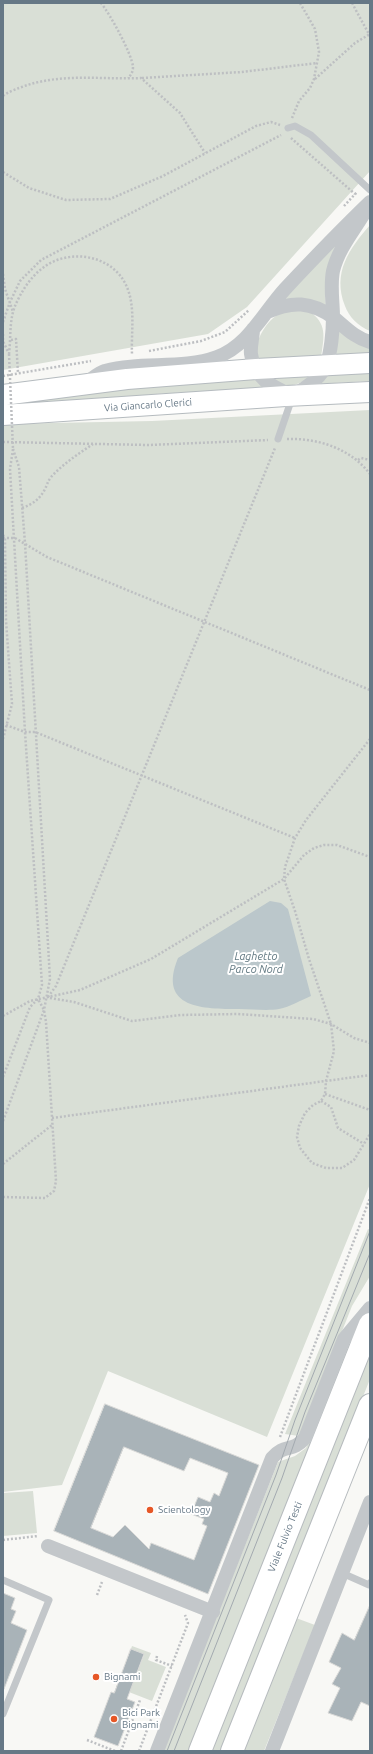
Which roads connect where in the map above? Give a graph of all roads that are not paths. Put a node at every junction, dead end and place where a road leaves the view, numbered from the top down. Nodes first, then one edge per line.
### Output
1 (288, 128) road end
2 (370, 190) edge
3 (370, 202) edge
4 (370, 205) edge
5 (267, 312) junction
6 (333, 318) junction
7 (253, 329) junction
8 (370, 342) edge
9 (370, 363) edge
10 (326, 366) junction
11 (256, 369) junction
12 (80, 385) junction
13 (370, 392) edge
14 (3, 395) edge
15 (293, 396) junction
16 (3, 415) edge
17 (278, 439) road end
18 (370, 1308) edge
19 (370, 1324) edge
20 (370, 1404) edge
21 (370, 1502) edge
22 (48, 1546) road end
23 (342, 1573) junction
24 (3, 1580) edge
25 (370, 1583) edge
26 (213, 1612) junction
27 (3, 1714) edge
28 (157, 1751) edge
29 (200, 1751) edge
30 (232, 1751) edge
31 (272, 1751) edge

1 - 2 lane
3 - 5 street
4 - 6 street
5 - 6 street
5 - 7 street
6 - 8 street
6 - 10 street
7 - 11 street, Via Giancarlo Clerici
7 - 12 street
9 - 10 street
10 - 11 street
10 - 15 street
11 - 12 street
11 - 15 street, Via Giancarlo Clerici
12 - 14 street
13 - 15 street, Via Giancarlo Clerici
15 - 16 street, Via Giancarlo Clerici
15 - 17 lane
18 - 26 street
19 - 29 main road, Viale Fulvio Testi
20 - 30 main road
21 - 23 street
22 - 26 street
23 - 25 lane
23 - 31 street
24 - 27 lane
26 - 28 street

